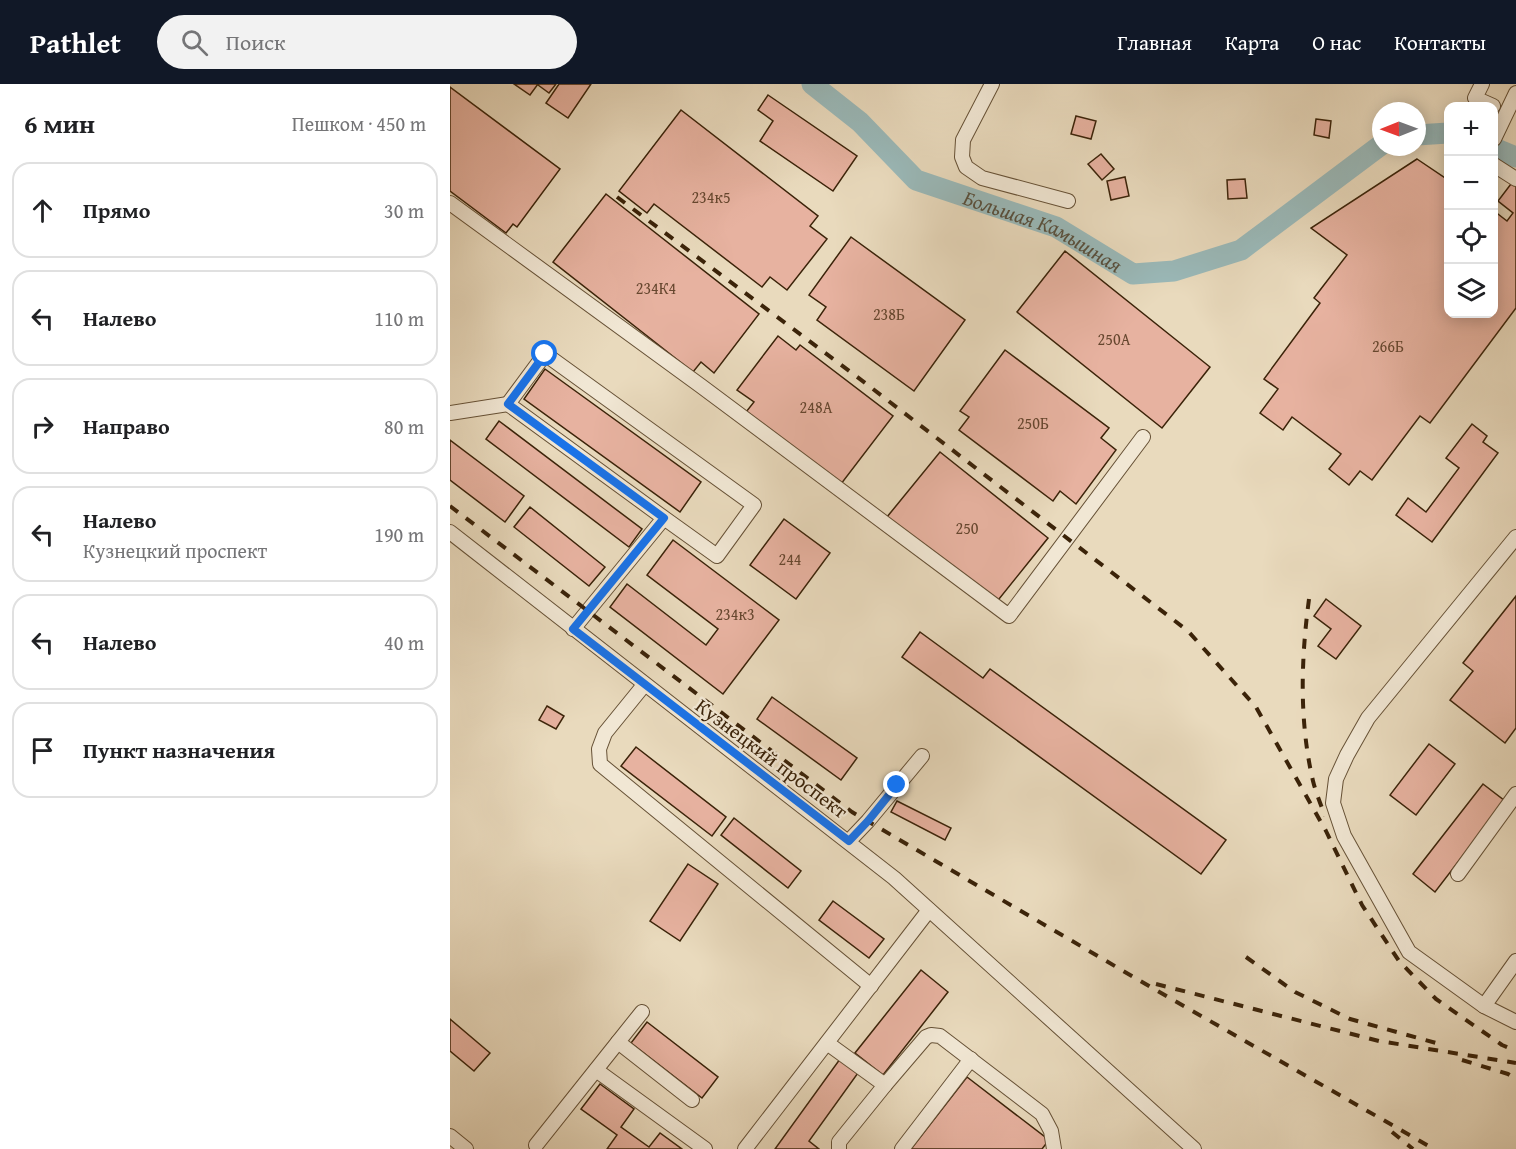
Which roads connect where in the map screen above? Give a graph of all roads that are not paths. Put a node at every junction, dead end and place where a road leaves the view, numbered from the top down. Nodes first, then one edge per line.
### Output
1 (992, 84) edge
2 (1482, 84) edge
3 (1516, 93) edge
4 (1483, 102) edge
5 (1498, 109) edge
6 (1498, 167) edge
7 (1516, 178) edge
8 (1068, 201) dead end
9 (450, 203) edge
10 (508, 404) junction
11 (450, 413) edge
12 (1143, 437) dead end
13 (664, 518) junction
14 (450, 532) edge
15 (1514, 542) edge
16 (573, 629) junction
17 (644, 685) junction
18 (922, 756) dead end
19 (1516, 794) edge
20 (849, 841) junction
21 (1458, 874) dead end
22 (929, 910) junction
23 (1516, 961) edge
24 (871, 986) junction
25 (1484, 1006) junction
26 (642, 1012) dead end
27 (1516, 1022) edge
28 (618, 1042) junction
29 (827, 1043) junction
30 (971, 1059) junction
31 (596, 1070) junction
32 (885, 1085) junction
33 (692, 1100) dead end
34 (450, 1136) edge
35 (537, 1148) edge
36 (466, 1149) edge
37 (705, 1149) edge
38 (745, 1149) edge
39 (839, 1149) edge
40 (902, 1149) edge
41 (1054, 1149) edge
42 (1194, 1149) edge

1 - 8 street
2 - 4 street
3 - 5 street
6 - 7 street
9 - 12 street
10 - 11 street
10 - 13 street
10 - 13 street
13 - 16 street
14 - 16 street, Кузнецкий проспект
15 - 25 street
16 - 17 street, Кузнецкий проспект
17 - 20 street, Кузнецкий проспект
17 - 24 street
18 - 20 street
19 - 21 street
20 - 22 street, Кузнецкий проспект
22 - 24 street
22 - 42 street, Кузнецкий проспект
23 - 25 street
24 - 29 street
25 - 27 street
26 - 28 street
28 - 31 street
28 - 33 street
29 - 32 street
29 - 38 street
30 - 32 street
30 - 40 street
30 - 41 street
31 - 35 street
31 - 37 street
32 - 39 street
34 - 36 street

